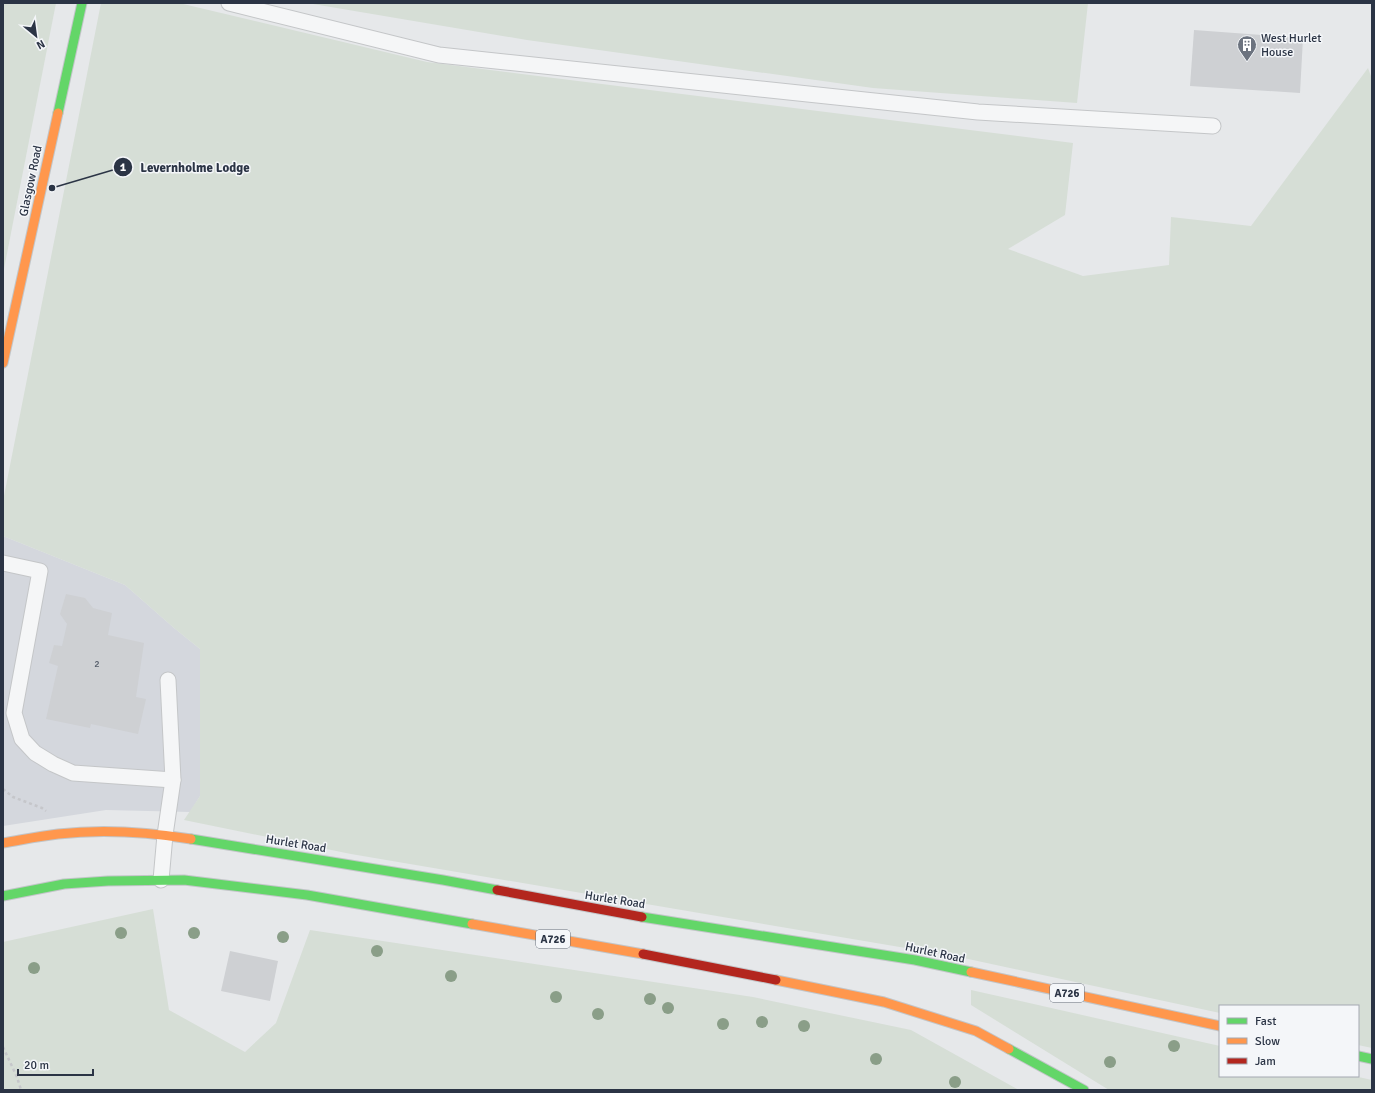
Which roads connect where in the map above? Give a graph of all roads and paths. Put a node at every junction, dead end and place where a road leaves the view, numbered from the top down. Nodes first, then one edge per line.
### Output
1 (82, 3) edge
2 (228, 3) edge
3 (1213, 126) dead end
4 (3, 363) edge
5 (3, 563) edge
6 (168, 680) dead end
7 (173, 780) junction
8 (165, 834) junction
9 (3, 843) edge
10 (161, 880) junction
11 (3, 896) edge
12 (1219, 1026) edge
13 (3, 1047) edge
14 (1359, 1056) edge
15 (1372, 1060) edge
16 (21, 1090) edge
17 (1084, 1090) edge

1 - 4 main road, Glasgow Road
2 - 3 lane
5 - 7 lane
6 - 7 lane
7 - 8 lane
8 - 9 main road, Hurlet Road / A726
8 - 10 lane
8 - 12 main road, Hurlet Road / A726
10 - 11 main road, A726
10 - 17 main road, A726
13 - 16 path
14 - 15 main road

